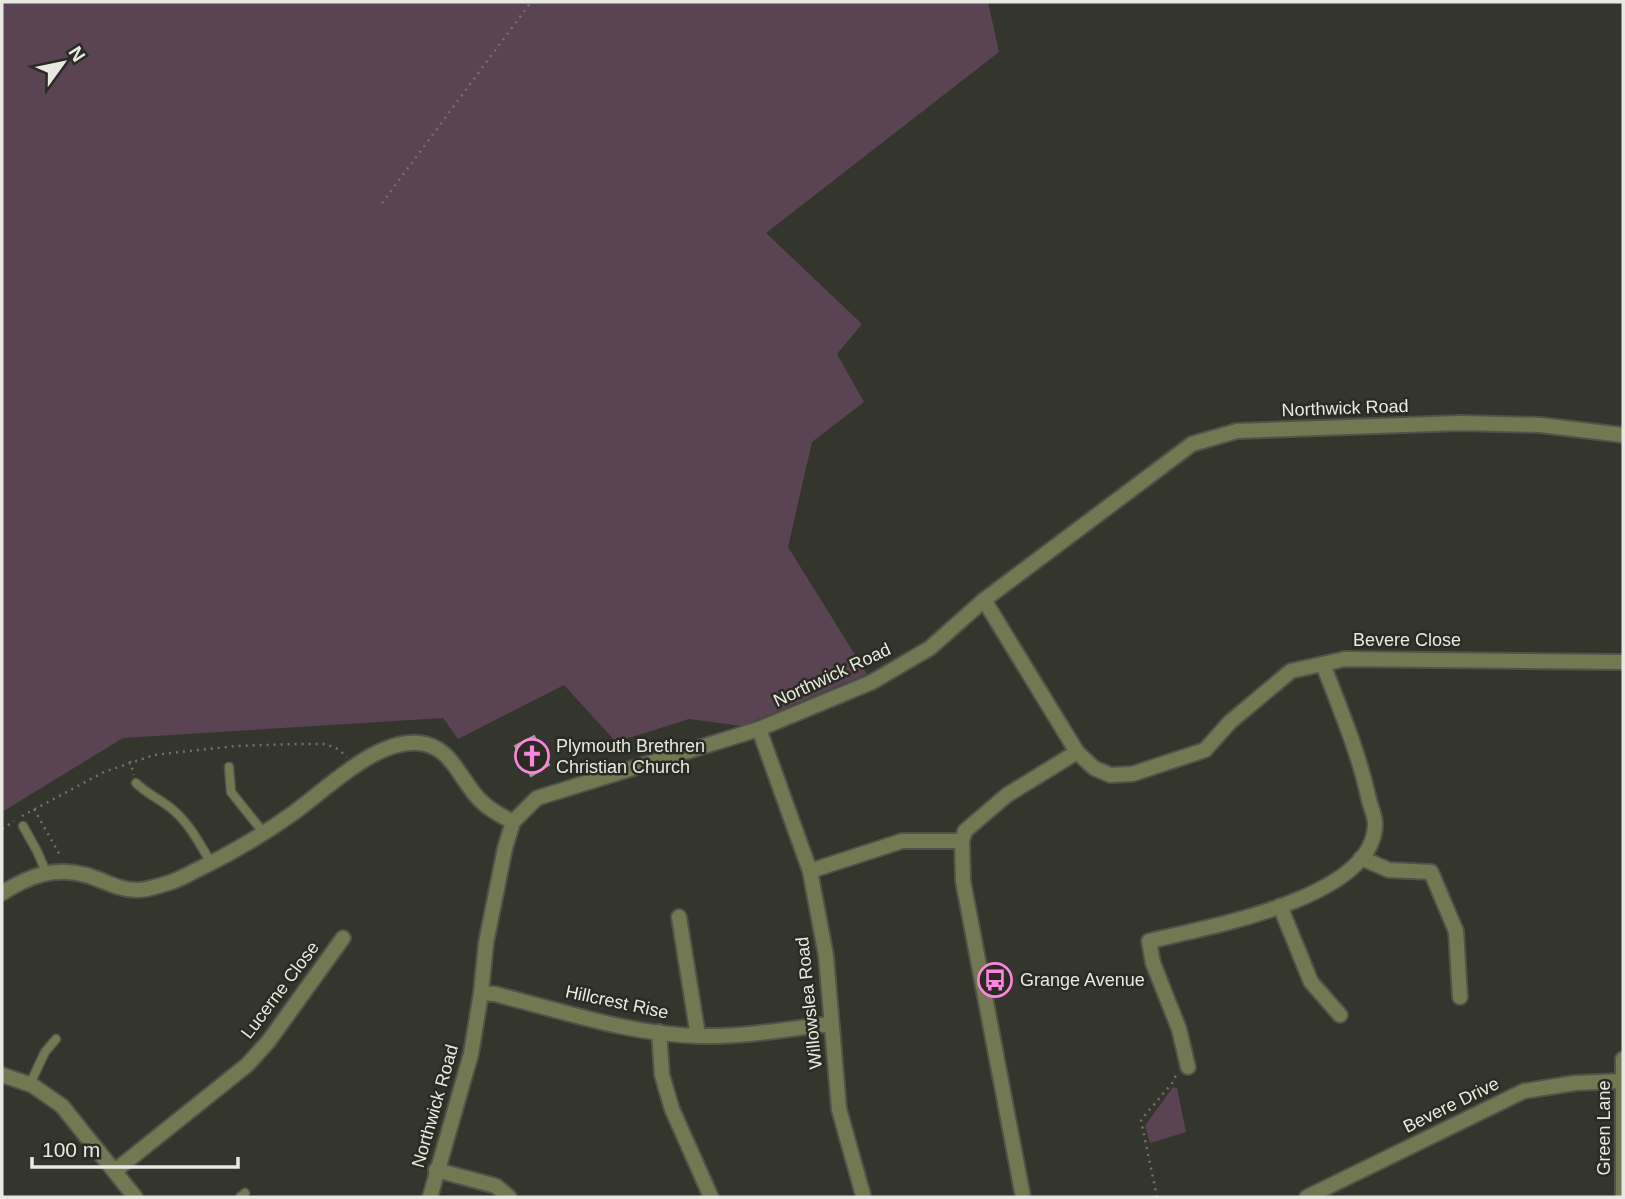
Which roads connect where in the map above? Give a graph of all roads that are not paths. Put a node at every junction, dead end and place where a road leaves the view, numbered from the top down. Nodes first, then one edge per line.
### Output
1 (1623, 435) edge
2 (984, 600) junction
3 (1623, 662) edge
4 (1323, 664) junction
5 (759, 729) junction
6 (1077, 752) junction
7 (229, 767) dead end
8 (136, 783) dead end
9 (513, 822) junction
10 (23, 826) dead end
11 (263, 832) junction
12 (962, 841) junction
13 (1361, 858) junction
14 (211, 863) junction
15 (810, 871) junction
16 (46, 872) junction
17 (2, 893) edge
18 (1280, 906) junction
19 (679, 917) dead end
20 (343, 937) dead end
21 (481, 993) junction
22 (1460, 997) dead end
23 (1340, 1015) dead end
24 (830, 1024) junction
25 (659, 1032) junction
26 (698, 1036) junction
27 (56, 1039) dead end
28 (1623, 1059) edge
29 (1188, 1067) road end
30 (2, 1075) edge
31 (1623, 1081) edge
32 (30, 1084) junction
33 (116, 1170) junction
34 (436, 1170) junction
35 (863, 1195) dead end
36 (135, 1197) edge
37 (430, 1197) edge
38 (509, 1197) edge
39 (711, 1197) edge
40 (1023, 1197) edge
41 (1307, 1197) edge
42 (1623, 1197) edge

1 - 2 street, Northwick Road
2 - 5 street, Northwick Road
2 - 6 street, Bevere Close
3 - 4 street, Bevere Close
4 - 6 street, Bevere Close
4 - 13 street
5 - 9 street, Northwick Road
5 - 15 street, Willowslea Road
6 - 12 street
7 - 11 lane
8 - 14 lane
9 - 11 street
9 - 21 street, Northwick Road
10 - 16 lane
11 - 14 street
12 - 15 street
12 - 40 street
13 - 18 street
13 - 22 street
14 - 16 street
15 - 24 street, Willowslea Road
16 - 17 street
18 - 23 street
18 - 29 street
19 - 26 street
20 - 33 street, Lucerne Close
21 - 25 street, Hillcrest Rise
21 - 34 street, Northwick Road
24 - 26 street, Hillcrest Rise
24 - 35 street, Willowslea Road
25 - 26 street, Hillcrest Rise
25 - 39 street
27 - 32 lane
28 - 31 street, Green Lane
30 - 32 street
31 - 41 street, Bevere Drive
31 - 42 street, Green Lane
32 - 33 street
33 - 36 street
34 - 37 street, Northwick Road
34 - 38 street

